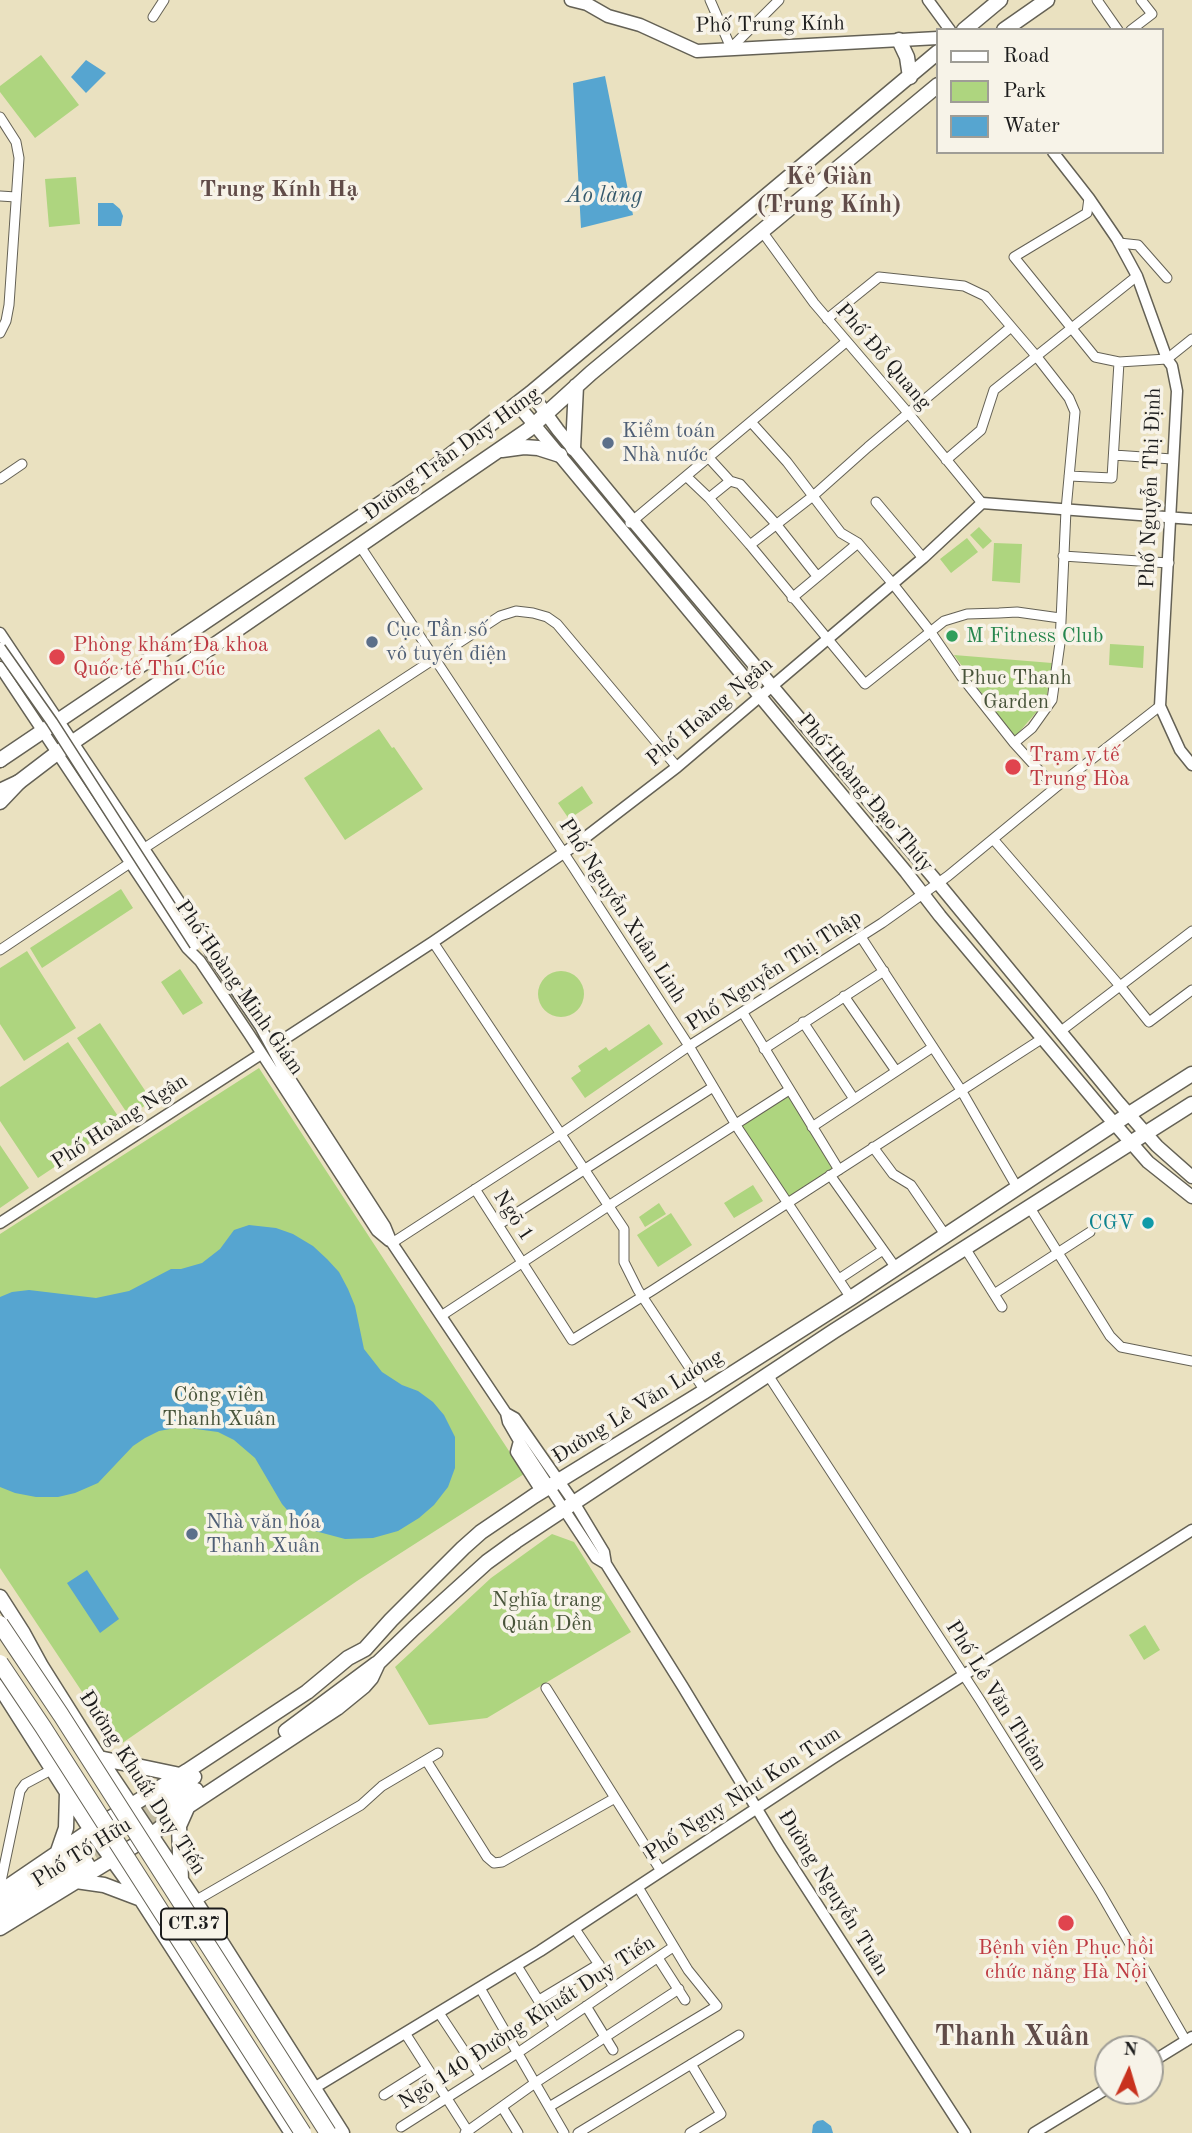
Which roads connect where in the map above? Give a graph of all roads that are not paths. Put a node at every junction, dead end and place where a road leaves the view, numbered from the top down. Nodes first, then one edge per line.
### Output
1 (164, 0) edge
2 (570, 0) edge
3 (710, 0) edge
4 (779, 0) edge
5 (928, 0) edge
6 (1009, 0) edge
7 (1027, 0) edge
8 (1047, 0) edge
9 (1097, 0) edge
10 (1141, 0) edge
11 (587, 2) edge
12 (995, 4) edge
13 (153, 17) dead end
14 (949, 28) edge
15 (966, 28) edge
16 (1005, 28) edge
17 (1117, 28) edge
18 (1134, 28) edge
19 (936, 38) edge
20 (899, 40) junction
21 (731, 48) junction
22 (936, 54) edge
23 (910, 77) junction
24 (936, 87) edge
25 (0, 117) edge
26 (1055, 154) edge
27 (2, 196) edge
28 (16, 197) junction
29 (1089, 198) junction
30 (761, 230) junction
31 (1119, 243) junction
32 (681, 266) junction
33 (1137, 276) junction
34 (1167, 278) dead end
35 (696, 286) junction
36 (827, 319) junction
37 (1011, 327) junction
38 (1073, 328) junction
39 (0, 333) edge
40 (1192, 339) edge
41 (846, 342) junction
42 (1037, 357) junction
43 (1167, 359) junction
44 (1119, 362) junction
45 (576, 386) junction
46 (531, 393) junction
47 (517, 404) junction
48 (547, 414) junction
49 (909, 414) junction
50 (751, 422) junction
51 (534, 425) junction
52 (497, 451) junction
53 (566, 451) junction
54 (1114, 454) junction
55 (709, 458) junction
56 (1172, 459) junction
57 (946, 460) junction
58 (22, 464) dead end
59 (1069, 476) junction
60 (687, 477) junction
61 (0, 480) edge
62 (730, 481) junction
63 (813, 496) junction
64 (709, 498) junction
65 (876, 502) dead end
66 (982, 503) junction
67 (1066, 510) junction
68 (1169, 518) junction
69 (1192, 519) edge
70 (633, 521) junction
71 (776, 524) junction
72 (622, 530) junction
73 (858, 543) junction
74 (750, 545) junction
75 (360, 546) junction
76 (1063, 556) junction
77 (923, 558) junction
78 (1169, 563) junction
79 (817, 576) junction
80 (893, 584) junction
81 (792, 597) junction
82 (1060, 618) junction
83 (191, 631) junction
84 (930, 631) junction
85 (0, 633) edge
86 (828, 638) junction
87 (0, 648) edge
88 (204, 651) junction
89 (436, 658) junction
90 (0, 667) edge
91 (34, 683) junction
92 (772, 687) junction
93 (15, 689) junction
94 (760, 696) junction
95 (1160, 706) junction
96 (59, 719) junction
97 (42, 730) junction
98 (73, 742) junction
99 (1014, 743) junction
100 (57, 753) junction
101 (0, 760) edge
102 (1192, 765) edge
103 (677, 767) junction
104 (94, 776) junction
105 (19, 782) junction
106 (76, 784) junction
107 (1055, 788) junction
108 (0, 791) edge
109 (0, 802) edge
110 (993, 839) junction
111 (143, 849) junction
112 (564, 854) junction
113 (130, 863) junction
114 (938, 883) junction
115 (923, 894) junction
116 (1192, 931) edge
117 (861, 937) junction
118 (433, 942) junction
119 (195, 945) junction
120 (0, 950) edge
121 (210, 952) junction
122 (200, 961) junction
123 (884, 971) junction
124 (1120, 986) junction
125 (1192, 990) edge
126 (844, 996) junction
127 (743, 1013) junction
128 (803, 1023) junction
129 (1060, 1031) junction
130 (1042, 1038) junction
131 (272, 1046) junction
132 (689, 1046) junction
133 (933, 1047) junction
134 (764, 1049) junction
135 (261, 1054) junction
136 (896, 1071) junction
137 (1192, 1074) edge
138 (713, 1087) junction
139 (789, 1090) junction
140 (961, 1090) junction
141 (854, 1099) junction
142 (1192, 1104) edge
143 (1129, 1114) junction
144 (1115, 1123) junction
145 (735, 1124) junction
146 (812, 1127) junction
147 (562, 1133) junction
148 (1147, 1133) junction
149 (1132, 1143) junction
150 (873, 1147) junction
151 (585, 1168) junction
152 (834, 1172) junction
153 (1192, 1177) edge
154 (475, 1189) junction
155 (1018, 1189) junction
156 (1192, 1197) edge
157 (787, 1203) junction
158 (609, 1205) junction
159 (1030, 1208) junction
160 (0, 1223) edge
161 (498, 1225) junction
162 (1090, 1232) dead end
163 (946, 1236) junction
164 (391, 1243) junction
165 (883, 1250) junction
166 (1059, 1252) junction
167 (969, 1254) junction
168 (522, 1263) junction
169 (896, 1268) junction
170 (839, 1279) junction
171 (994, 1294) junction
172 (643, 1297) junction
173 (851, 1297) junction
174 (1002, 1307) dead end
175 (441, 1316) junction
176 (1192, 1362) edge
177 (768, 1375) junction
178 (705, 1391) junction
179 (506, 1413) junction
180 (549, 1481) junction
181 (570, 1507) junction
182 (1192, 1530) edge
183 (0, 1597) edge
184 (0, 1611) edge
185 (0, 1624) edge
186 (365, 1649) junction
187 (0, 1663) edge
188 (377, 1663) junction
189 (41, 1667) junction
190 (964, 1674) junction
191 (1, 1685) edge
192 (545, 1688) dead end
193 (61, 1715) junction
194 (438, 1753) dead end
195 (99, 1758) junction
196 (426, 1760) junction
197 (53, 1769) junction
198 (180, 1775) junction
199 (68, 1791) junction
200 (163, 1798) junction
201 (615, 1798) junction
202 (130, 1805) junction
203 (187, 1807) junction
204 (757, 1809) junction
205 (169, 1821) junction
206 (95, 1823) junction
207 (150, 1836) junction
208 (73, 1842) junction
209 (112, 1859) junction
210 (70, 1865) junction
211 (662, 1871) junction
212 (92, 1872) junction
213 (181, 1882) junction
214 (0, 1886) edge
215 (638, 1887) junction
216 (0, 1892) edge
217 (141, 1899) junction
218 (195, 1901) junction
219 (0, 1904) edge
220 (0, 1916) edge
221 (0, 1928) edge
222 (575, 1929) junction
223 (673, 1947) junction
224 (658, 1958) junction
225 (599, 1964) junction
226 (517, 1966) junction
227 (243, 1977) junction
228 (614, 1987) junction
229 (480, 1988) junction
230 (679, 1989) junction
231 (205, 2000) junction
232 (258, 2000) junction
233 (539, 2000) junction
234 (685, 2000) dead end
235 (586, 2006) junction
236 (439, 2013) junction
237 (221, 2022) junction
238 (555, 2027) junction
239 (405, 2034) junction
240 (739, 2035) dead end
241 (605, 2037) junction
242 (1189, 2039) edge
243 (612, 2050) dead end
244 (517, 2053) junction
245 (1164, 2054) edge
246 (691, 2064) junction
247 (427, 2068) junction
248 (480, 2075) junction
249 (535, 2083) junction
250 (314, 2088) junction
251 (384, 2095) dead end
252 (1094, 2097) edge
253 (447, 2098) junction
254 (502, 2106) junction
255 (549, 2107) junction
256 (401, 2127) dead end
257 (467, 2132) edge
258 (292, 2133) edge
259 (303, 2133) edge
260 (328, 2133) edge
261 (342, 2133) edge
262 (518, 2133) edge
263 (564, 2133) edge
264 (578, 2133) edge
265 (690, 2133) edge
266 (965, 2133) edge
267 (1034, 2133) edge

1 - 13 street
2 - 11 main road, Phố Trung Kính
3 - 21 street
4 - 21 street
5 - 14 street
6 - 12 main road
7 - 16 main road
8 - 16 main road
9 - 17 street
10 - 18 street
11 - 21 main road, Phố Trung Kính
12 - 15 main road
19 - 20 main road, Phố Trung Kính
20 - 21 main road, Phố Trung Kính
20 - 23 main road
22 - 23 main road, Đường Trần Duy Hưng
23 - 32 main road, Đường Trần Duy Hưng
24 - 30 main road, Đường Trần Duy Hưng
25 - 28 street
26 - 29 street, Phố Nguyễn Thị Định
27 - 28 street
28 - 39 street
29 - 31 street, Phố Nguyễn Thị Định
29 - 38 street
30 - 35 main road, Đường Trần Duy Hưng
30 - 36 street, Phố Đỗ Quang
31 - 33 street, Phố Nguyễn Thị Định
31 - 34 street
32 - 35 main road
32 - 46 main road, Đường Trần Duy Hưng
33 - 38 street
33 - 43 street, Phố Nguyễn Thị Định
35 - 45 main road, Đường Trần Duy Hưng
36 - 37 street
36 - 41 street, Phố Đỗ Quang
37 - 42 street
37 - 49 street
38 - 42 street
38 - 44 street
40 - 43 street
41 - 49 street, Phố Đỗ Quang
41 - 50 street
42 - 57 street
42 - 59 street
43 - 44 street
43 - 56 street, Phố Nguyễn Thị Định
44 - 54 street
45 - 48 main road, Đường Trần Duy Hưng
45 - 53 main road
46 - 47 main road, Đường Trần Duy Hưng
46 - 48 main road, Phố Hoàng Đạo Thúy
47 - 51 main road, Phố Hoàng Đạo Thúy
47 - 83 main road, Đường Trần Duy Hưng
48 - 51 main road, Đường Trần Duy Hưng
48 - 53 main road, Phố Hoàng Đạo Thúy
49 - 57 street, Phố Đỗ Quang
49 - 63 street
50 - 55 street
50 - 63 street
51 - 52 main road, Đường Trần Duy Hưng
51 - 53 main road, Phố Hoàng Đạo Thúy
52 - 53 main road
52 - 75 main road, Đường Trần Duy Hưng
53 - 70 main road, Phố Hoàng Đạo Thúy
53 - 72 main road, Phố Hoàng Đạo Thúy
54 - 56 street
54 - 59 street
55 - 60 street
55 - 62 street
56 - 68 street, Phố Nguyễn Thị Định
57 - 66 street, Phố Đỗ Quang
58 - 61 street
59 - 67 street
60 - 64 street
60 - 70 street
62 - 64 street
62 - 71 street
63 - 71 street
63 - 73 street
64 - 74 street
65 - 77 street
66 - 67 street
66 - 77 street, Phố Hoàng Ngân
67 - 68 street
67 - 76 street
68 - 69 street
68 - 78 street, Phố Nguyễn Thị Định
70 - 72 street
70 - 92 main road, Phố Hoàng Đạo Thúy
71 - 74 street
71 - 79 street
72 - 94 main road, Phố Hoàng Đạo Thúy
73 - 79 street
73 - 80 street
74 - 81 street
75 - 88 main road, Đường Trần Duy Hưng
75 - 89 street, Phố Nguyễn Xuân Linh
76 - 78 street
76 - 82 street
77 - 80 street, Phố Hoàng Ngân
78 - 95 street, Phố Nguyễn Thị Định
79 - 81 street
80 - 84 street
80 - 86 street, Phố Hoàng Ngân
81 - 86 street
82 - 84 street
82 - 99 street
83 - 88 main road
83 - 96 main road, Đường Trần Duy Hưng
84 - 86 street
84 - 99 street
85 - 91 street, Phố Hoàng Minh Giám
86 - 92 street, Phố Hoàng Ngân
87 - 119 street, bridge
88 - 98 main road, Đường Trần Duy Hưng
89 - 103 street
89 - 111 street
89 - 112 street, Phố Nguyễn Xuân Linh
90 - 93 street, Phố Hoàng Minh Giám
91 - 93 street
91 - 96 street, Phố Hoàng Minh Giám
92 - 94 street, Phố Hoàng Ngân
92 - 114 main road, Phố Hoàng Đạo Thúy
93 - 97 street, Phố Hoàng Minh Giám
94 - 103 street, Phố Hoàng Ngân
94 - 115 main road, Phố Hoàng Đạo Thúy
95 - 102 street, Phố Nguyễn Thị Định
95 - 107 street, Phố Nguyễn Thị Thập
96 - 97 main road, Đường Trần Duy Hưng
96 - 98 street, Phố Hoàng Minh Giám
97 - 100 street, Phố Hoàng Minh Giám
97 - 101 main road, Đường Trần Duy Hưng
98 - 100 main road, Đường Trần Duy Hưng
98 - 104 street, Phố Hoàng Minh Giám
99 - 107 street
100 - 105 main road, Đường Trần Duy Hưng
100 - 106 street, Phố Hoàng Minh Giám
103 - 112 street, Phố Hoàng Ngân
104 - 106 street
104 - 111 street, Phố Hoàng Minh Giám
105 - 108 main road
105 - 109 main road, Đường Trần Duy Hưng
106 - 113 street, Phố Hoàng Minh Giám
107 - 110 street, Phố Nguyễn Thị Thập
110 - 114 street, Phố Nguyễn Thị Thập
110 - 124 street
111 - 121 street, Phố Hoàng Minh Giám
112 - 118 street, Phố Hoàng Ngân
112 - 132 street, Phố Nguyễn Xuân Linh
113 - 120 street
113 - 122 street, Phố Hoàng Minh Giám
114 - 115 street, Phố Nguyễn Thị Thập
114 - 129 main road, Phố Hoàng Đạo Thúy
115 - 117 street, Phố Nguyễn Thị Thập
115 - 130 main road, Phố Hoàng Đạo Thúy
116 - 124 street
117 - 123 street
117 - 127 street, Phố Nguyễn Thị Thập
118 - 131 street, Phố Hoàng Ngân
118 - 147 street
119 - 121 street
119 - 122 street
121 - 131 street, Phố Hoàng Minh Giám
122 - 135 street, Phố Hoàng Minh Giám
123 - 126 street
123 - 133 street
124 - 125 street
124 - 129 street
126 - 128 street
126 - 136 street
127 - 132 street, Phố Nguyễn Thị Thập
127 - 134 street
128 - 134 street
128 - 141 street
129 - 143 main road, Phố Hoàng Đạo Thúy
130 - 140 street
130 - 144 main road, Phố Hoàng Đạo Thúy
131 - 164 street, Phố Hoàng Minh Giám
132 - 138 street, Phố Nguyễn Xuân Linh
132 - 147 street, Phố Nguyễn Thị Thập
133 - 136 street
133 - 140 street
134 - 139 street
135 - 160 street, Phố Hoàng Ngân
135 - 164 street, Phố Hoàng Minh Giám
136 - 141 street
137 - 143 main road, Đường Lê Văn Lương
138 - 145 street, Phố Nguyễn Xuân Linh
138 - 151 street
139 - 145 street
139 - 146 street
140 - 150 street
140 - 155 street
141 - 146 street
142 - 148 main road, Đường Lê Văn Lương
143 - 144 main road, Đường Lê Văn Lương
143 - 148 main road, Phố Hoàng Đạo Thúy
144 - 149 main road, Phố Hoàng Đạo Thúy
144 - 155 main road, Đường Lê Văn Lương
145 - 157 street, Phố Nguyễn Xuân Linh
145 - 158 street
146 - 152 street
147 - 151 street
147 - 154 street, Phố Nguyễn Thị Thập
148 - 149 main road, Đường Lê Văn Lương
148 - 153 main road, Phố Hoàng Đạo Thúy
149 - 156 main road, Phố Hoàng Đạo Thúy
149 - 159 main road, Đường Lê Văn Lương
150 - 152 street
150 - 163 street
151 - 158 street
151 - 161 street
152 - 157 street
152 - 165 street
154 - 161 street, Ngõ 1
154 - 164 street, Phố Nguyễn Thị Thập
155 - 163 main road, Đường Lê Văn Lương
157 - 170 street, Phố Nguyễn Xuân Linh
157 - 172 street
158 - 168 street
158 - 172 street
159 - 166 street
159 - 167 main road, Đường Lê Văn Lương
161 - 168 street, Ngõ 1
162 - 166 street
163 - 169 main road, Đường Lê Văn Lương
164 - 175 street, Phố Hoàng Minh Giám
165 - 169 street
165 - 170 street
166 - 171 street
166 - 176 street
167 - 171 street
167 - 177 main road, Đường Lê Văn Lương
168 - 172 street, Ngõ 1
168 - 175 street
169 - 173 main road, Đường Lê Văn Lương
170 - 173 street, Phố Nguyễn Xuân Linh
171 - 174 street
172 - 178 street
173 - 178 main road, Đường Lê Văn Lương
175 - 179 street, Phố Hoàng Minh Giám
177 - 181 main road, Đường Lê Văn Lương
177 - 190 street, Phố Lê Văn Thiêm
178 - 180 main road, Đường Lê Văn Lương
179 - 180 street, Phố Hoàng Minh Giám
179 - 180 street, Phố Hoàng Minh Giám
180 - 181 street, Đường Nguyễn Tuân
180 - 186 main road, Đường Lê Văn Lương
181 - 188 main road, Đường Lê Văn Lương
181 - 204 street, Đường Nguyễn Tuân
182 - 190 street, Phố Ngụy Như Kon Tum
183 - 189 main road, Đường Khuất Duy Tiến
184 - 193 highway, bridge
185 - 193 highway, CT.37, bridge
186 - 198 main road, Đường Lê Văn Lương
186 - 200 main road
187 - 206 highway, CT.37, bridge
188 - 200 main road
188 - 203 main road, Đường Lê Văn Lương
189 - 191 main road
189 - 195 main road, Đường Khuất Duy Tiến
190 - 204 street, Phố Ngụy Như Kon Tum
190 - 242 street, Phố Lê Văn Thiêm
191 - 197 main road
191 - 206 highway, bridge
192 - 201 street
193 - 260 highway, CT.37, bridge
194 - 196 street
195 - 198 main road
195 - 202 main road, Đường Khuất Duy Tiến
196 - 201 street
196 - 218 street
197 - 199 main road
197 - 214 street
198 - 200 main road, Đường Lê Văn Lương
199 - 206 main road
199 - 210 main road
200 - 202 main road, Đường Lê Văn Lương
200 - 205 main road
201 - 211 street
202 - 206 main road, Phố Tố Hữu
202 - 207 main road, Đường Khuất Duy Tiến
203 - 205 main road, Đường Lê Văn Lương
203 - 213 main road
204 - 211 street, Phố Ngụy Như Kon Tum
204 - 266 street, Đường Nguyễn Tuân
205 - 207 main road, Đường Lê Văn Lương
206 - 208 main road, Phố Tố Hữu
206 - 209 main road
206 - 259 highway, CT.37, bridge
207 - 209 main road, Phố Tố Hữu
207 - 213 main road, Đường Khuất Duy Tiến
208 - 210 main road, Phố Tố Hữu
208 - 212 main road
209 - 212 main road, Phố Tố Hữu
209 - 217 main road
210 - 212 main road, Phố Tố Hữu
210 - 216 main road, Phố Tố Hữu
210 - 217 main road
210 - 219 main road
210 - 220 main road
210 - 221 main road, Phố Tố Hữu
211 - 215 street, Phố Ngụy Như Kon Tum
213 - 218 main road, Đường Khuất Duy Tiến
215 - 222 street, Phố Ngụy Như Kon Tum
215 - 223 street
217 - 231 main road
218 - 227 main road, Đường Khuất Duy Tiến
222 - 225 street
222 - 226 street, Phố Ngụy Như Kon Tum
223 - 224 street, Ngõ 140 Đường Khuất Duy Tiến
223 - 255 street
224 - 228 street, Ngõ 140 Đường Khuất Duy Tiến
224 - 230 street
225 - 228 street
225 - 233 street
226 - 229 street, Phố Ngụy Như Kon Tum
226 - 233 street
227 - 231 main road
227 - 232 main road, Đường Khuất Duy Tiến
228 - 235 street, Ngõ 140 Đường Khuất Duy Tiến
229 - 236 street, Phố Ngụy Như Kon Tum
229 - 244 street
230 - 234 street
230 - 241 street
231 - 237 main road
232 - 237 main road
232 - 250 main road, Đường Khuất Duy Tiến
233 - 238 street
235 - 238 street, Ngõ 140 Đường Khuất Duy Tiến
235 - 241 street
236 - 239 street, Phố Ngụy Như Kon Tum
236 - 248 street
237 - 258 main road
238 - 244 street, Ngõ 140 Đường Khuất Duy Tiến
239 - 247 street
239 - 250 street, Phố Ngụy Như Kon Tum
240 - 246 street
241 - 243 street
241 - 249 street
242 - 245 street
244 - 248 street, Ngõ 140 Đường Khuất Duy Tiến
244 - 249 street
246 - 264 street
246 - 265 street
247 - 251 street
247 - 253 street
248 - 253 street, Ngõ 140 Đường Khuất Duy Tiến
249 - 254 street
249 - 255 street
250 - 261 main road, Đường Khuất Duy Tiến
252 - 267 street
253 - 256 street, Ngõ 140 Đường Khuất Duy Tiến
253 - 257 street
254 - 257 street
254 - 262 street
255 - 263 street

